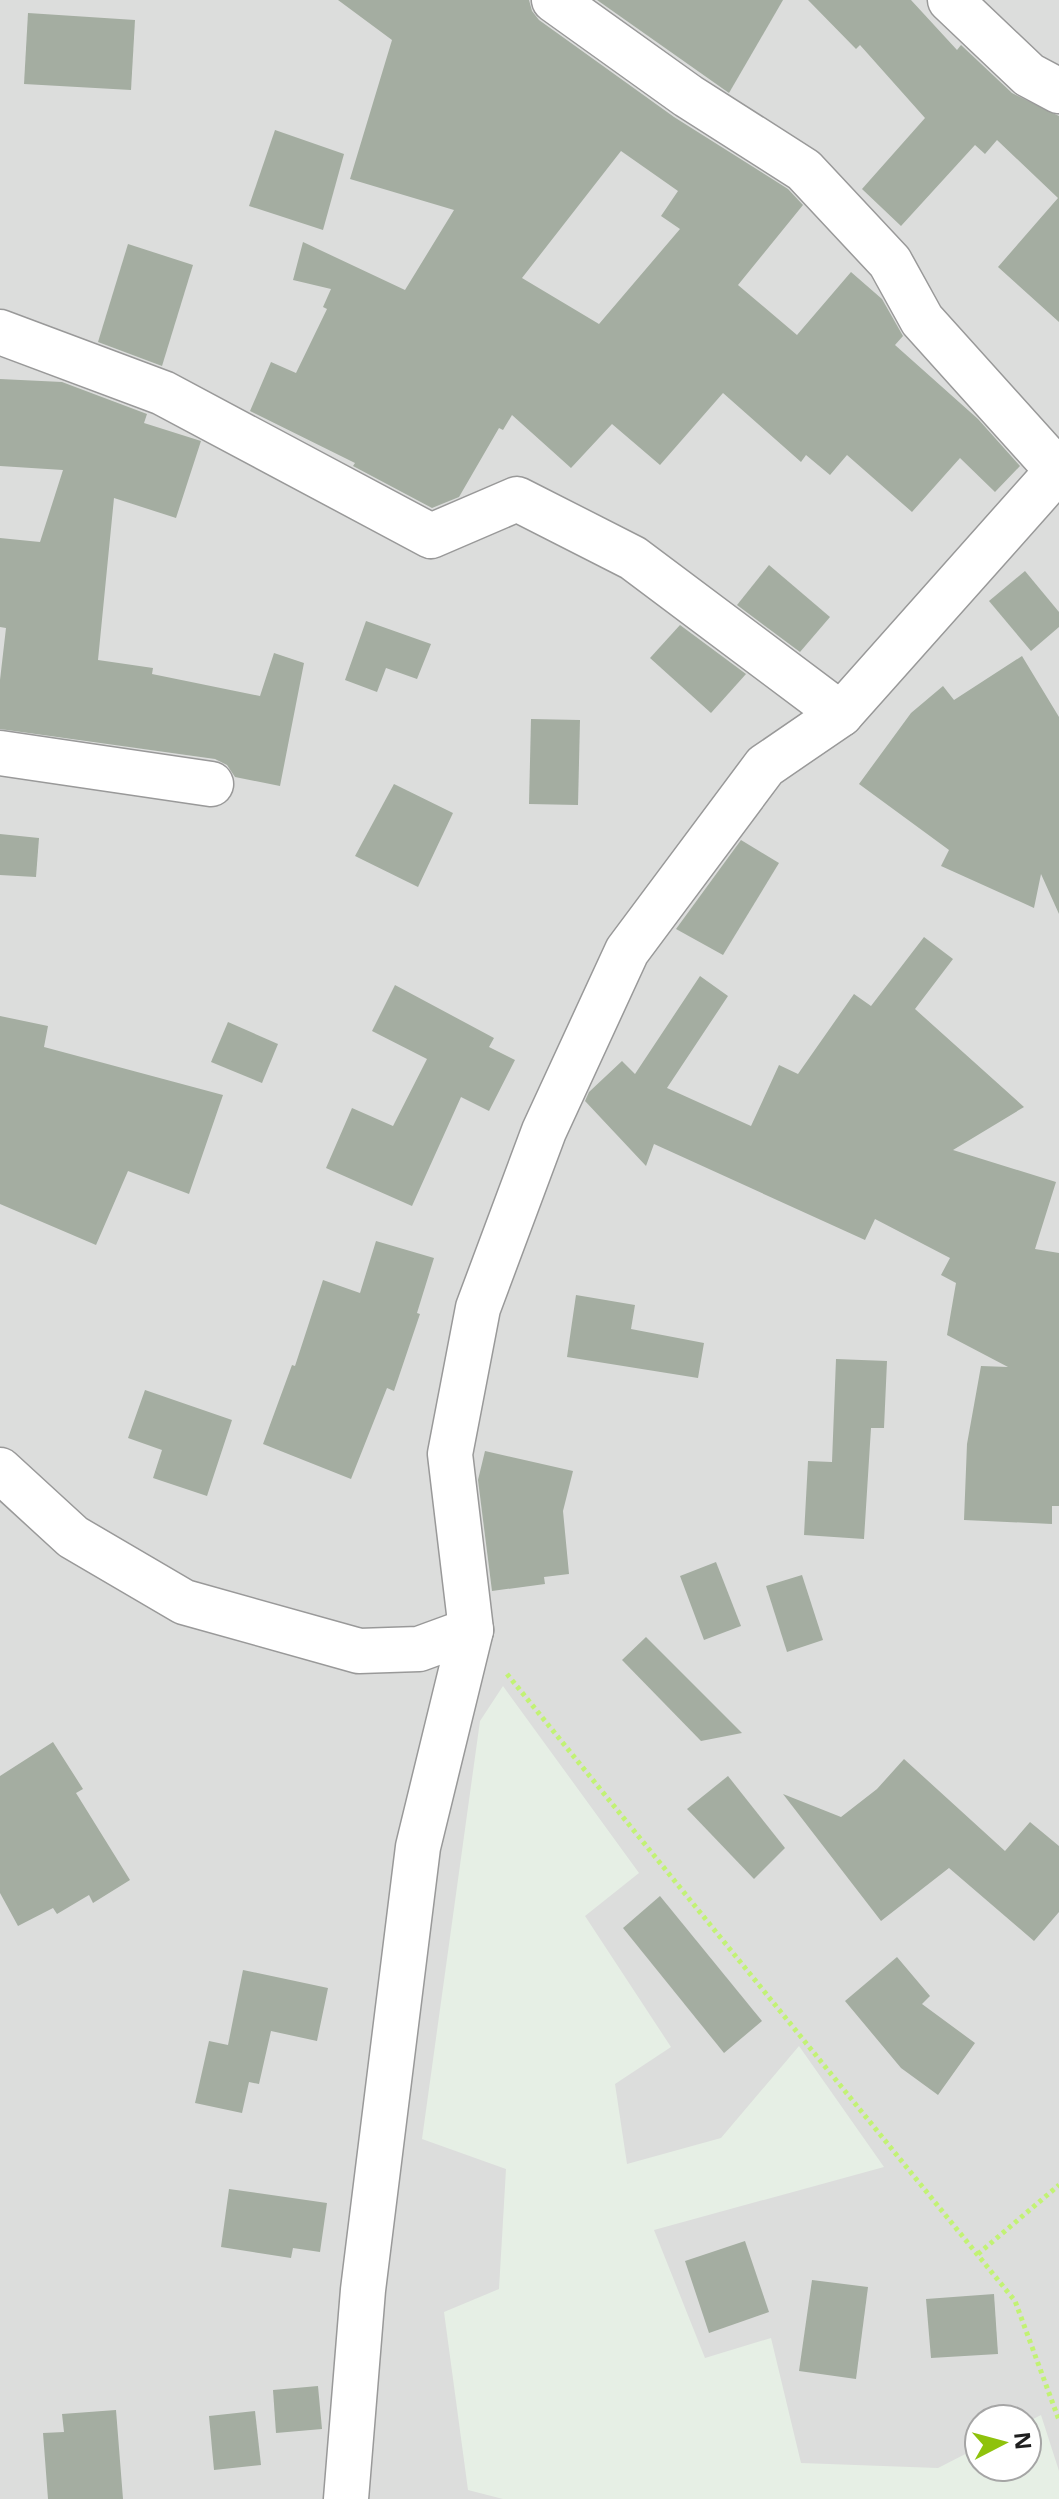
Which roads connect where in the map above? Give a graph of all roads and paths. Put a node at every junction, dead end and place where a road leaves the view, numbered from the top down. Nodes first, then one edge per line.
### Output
1 (554, 0) edge
2 (950, 0) edge
3 (1059, 91) edge
4 (0, 332) edge
5 (1058, 469) edge
6 (841, 714) junction
7 (0, 753) edge
8 (211, 784) dead end
9 (0, 1470) edge
10 (471, 1630) junction
11 (1059, 2185) edge
12 (978, 2254) junction
13 (1059, 2420) edge
14 (346, 2499) edge

1 - 5 street
2 - 3 street
4 - 6 street
5 - 6 street
6 - 10 street
7 - 8 street
9 - 10 street
10 - 12 path
10 - 14 street
11 - 12 path
12 - 13 path

